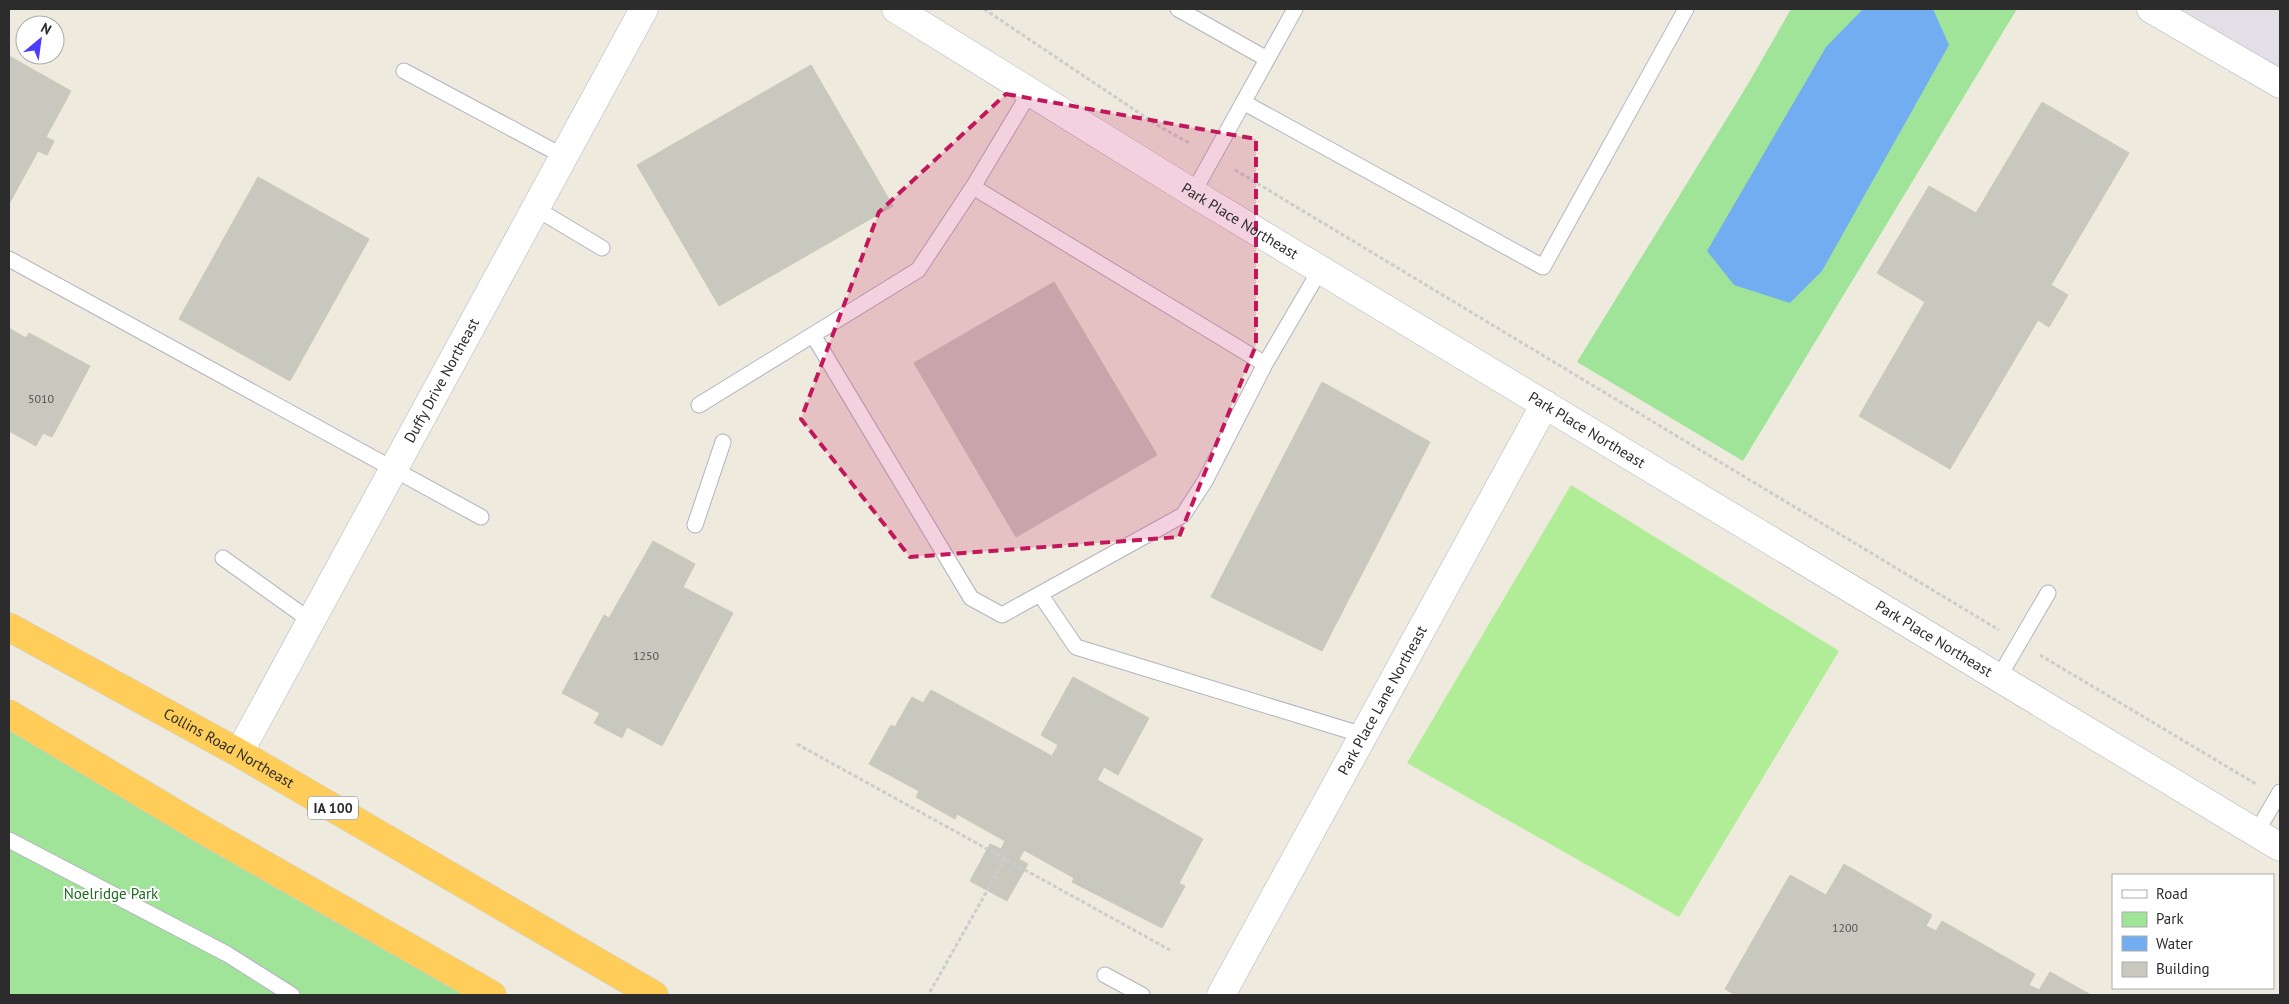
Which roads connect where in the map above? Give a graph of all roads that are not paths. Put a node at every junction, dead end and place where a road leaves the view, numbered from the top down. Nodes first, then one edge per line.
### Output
1 (644, 9) edge
2 (896, 9) edge
3 (1178, 9) edge
4 (1295, 9) edge
5 (1686, 9) edge
6 (2151, 9) edge
7 (1267, 59) junction
8 (404, 71) dead end
9 (2280, 84) edge
10 (1030, 92) junction
11 (1243, 102) junction
12 (563, 156) junction
13 (973, 187) junction
14 (1193, 193) junction
15 (535, 208) junction
16 (602, 248) dead end
17 (9, 258) edge
18 (1320, 270) junction
19 (813, 335) junction
20 (1265, 364) junction
21 (1544, 404) junction
22 (699, 405) dead end
23 (723, 442) dead end
24 (393, 468) junction
25 (481, 517) dead end
26 (695, 525) dead end
27 (223, 558) dead end
28 (2048, 593) dead end
29 (1040, 594) junction
30 (311, 620) junction
31 (9, 627) edge
32 (1999, 678) junction
33 (9, 714) edge
34 (1363, 735) junction
35 (239, 752) junction
36 (2279, 794) edge
37 (2256, 833) junction
38 (9, 840) edge
39 (2280, 848) edge
40 (1105, 975) dead end
41 (292, 995) edge
42 (492, 995) edge
43 (654, 995) edge
44 (1142, 995) edge
45 (1220, 995) edge

1 - 12 street, Duffy Drive Northeast
2 - 10 street, Park Place Northeast
3 - 7 lane
4 - 7 lane
5 - 11 lane
6 - 9 street
7 - 11 lane
8 - 12 lane
10 - 13 lane
10 - 14 street, Park Place Northeast
11 - 14 lane
12 - 15 street, Duffy Drive Northeast
13 - 19 lane
13 - 20 lane
14 - 18 street, Park Place Northeast
15 - 16 lane
15 - 24 street, Duffy Drive Northeast
17 - 24 lane
18 - 20 lane
18 - 21 street, Park Place Northeast
19 - 22 lane
19 - 29 lane
20 - 29 lane
21 - 32 street, Park Place Northeast
21 - 34 street, Park Place Lane Northeast
23 - 26 lane
24 - 25 lane
24 - 30 street, Duffy Drive Northeast
27 - 30 lane
28 - 32 lane
29 - 34 lane
30 - 35 street, Duffy Drive Northeast
31 - 35 highway, Collins Road Northeast / IA 100
32 - 37 street, Park Place Northeast
33 - 42 highway
34 - 45 street, Park Place Lane Northeast
35 - 43 highway, Collins Road Northeast / IA 100
36 - 37 lane
37 - 39 street, Park Place Northeast
38 - 41 lane
40 - 44 lane

